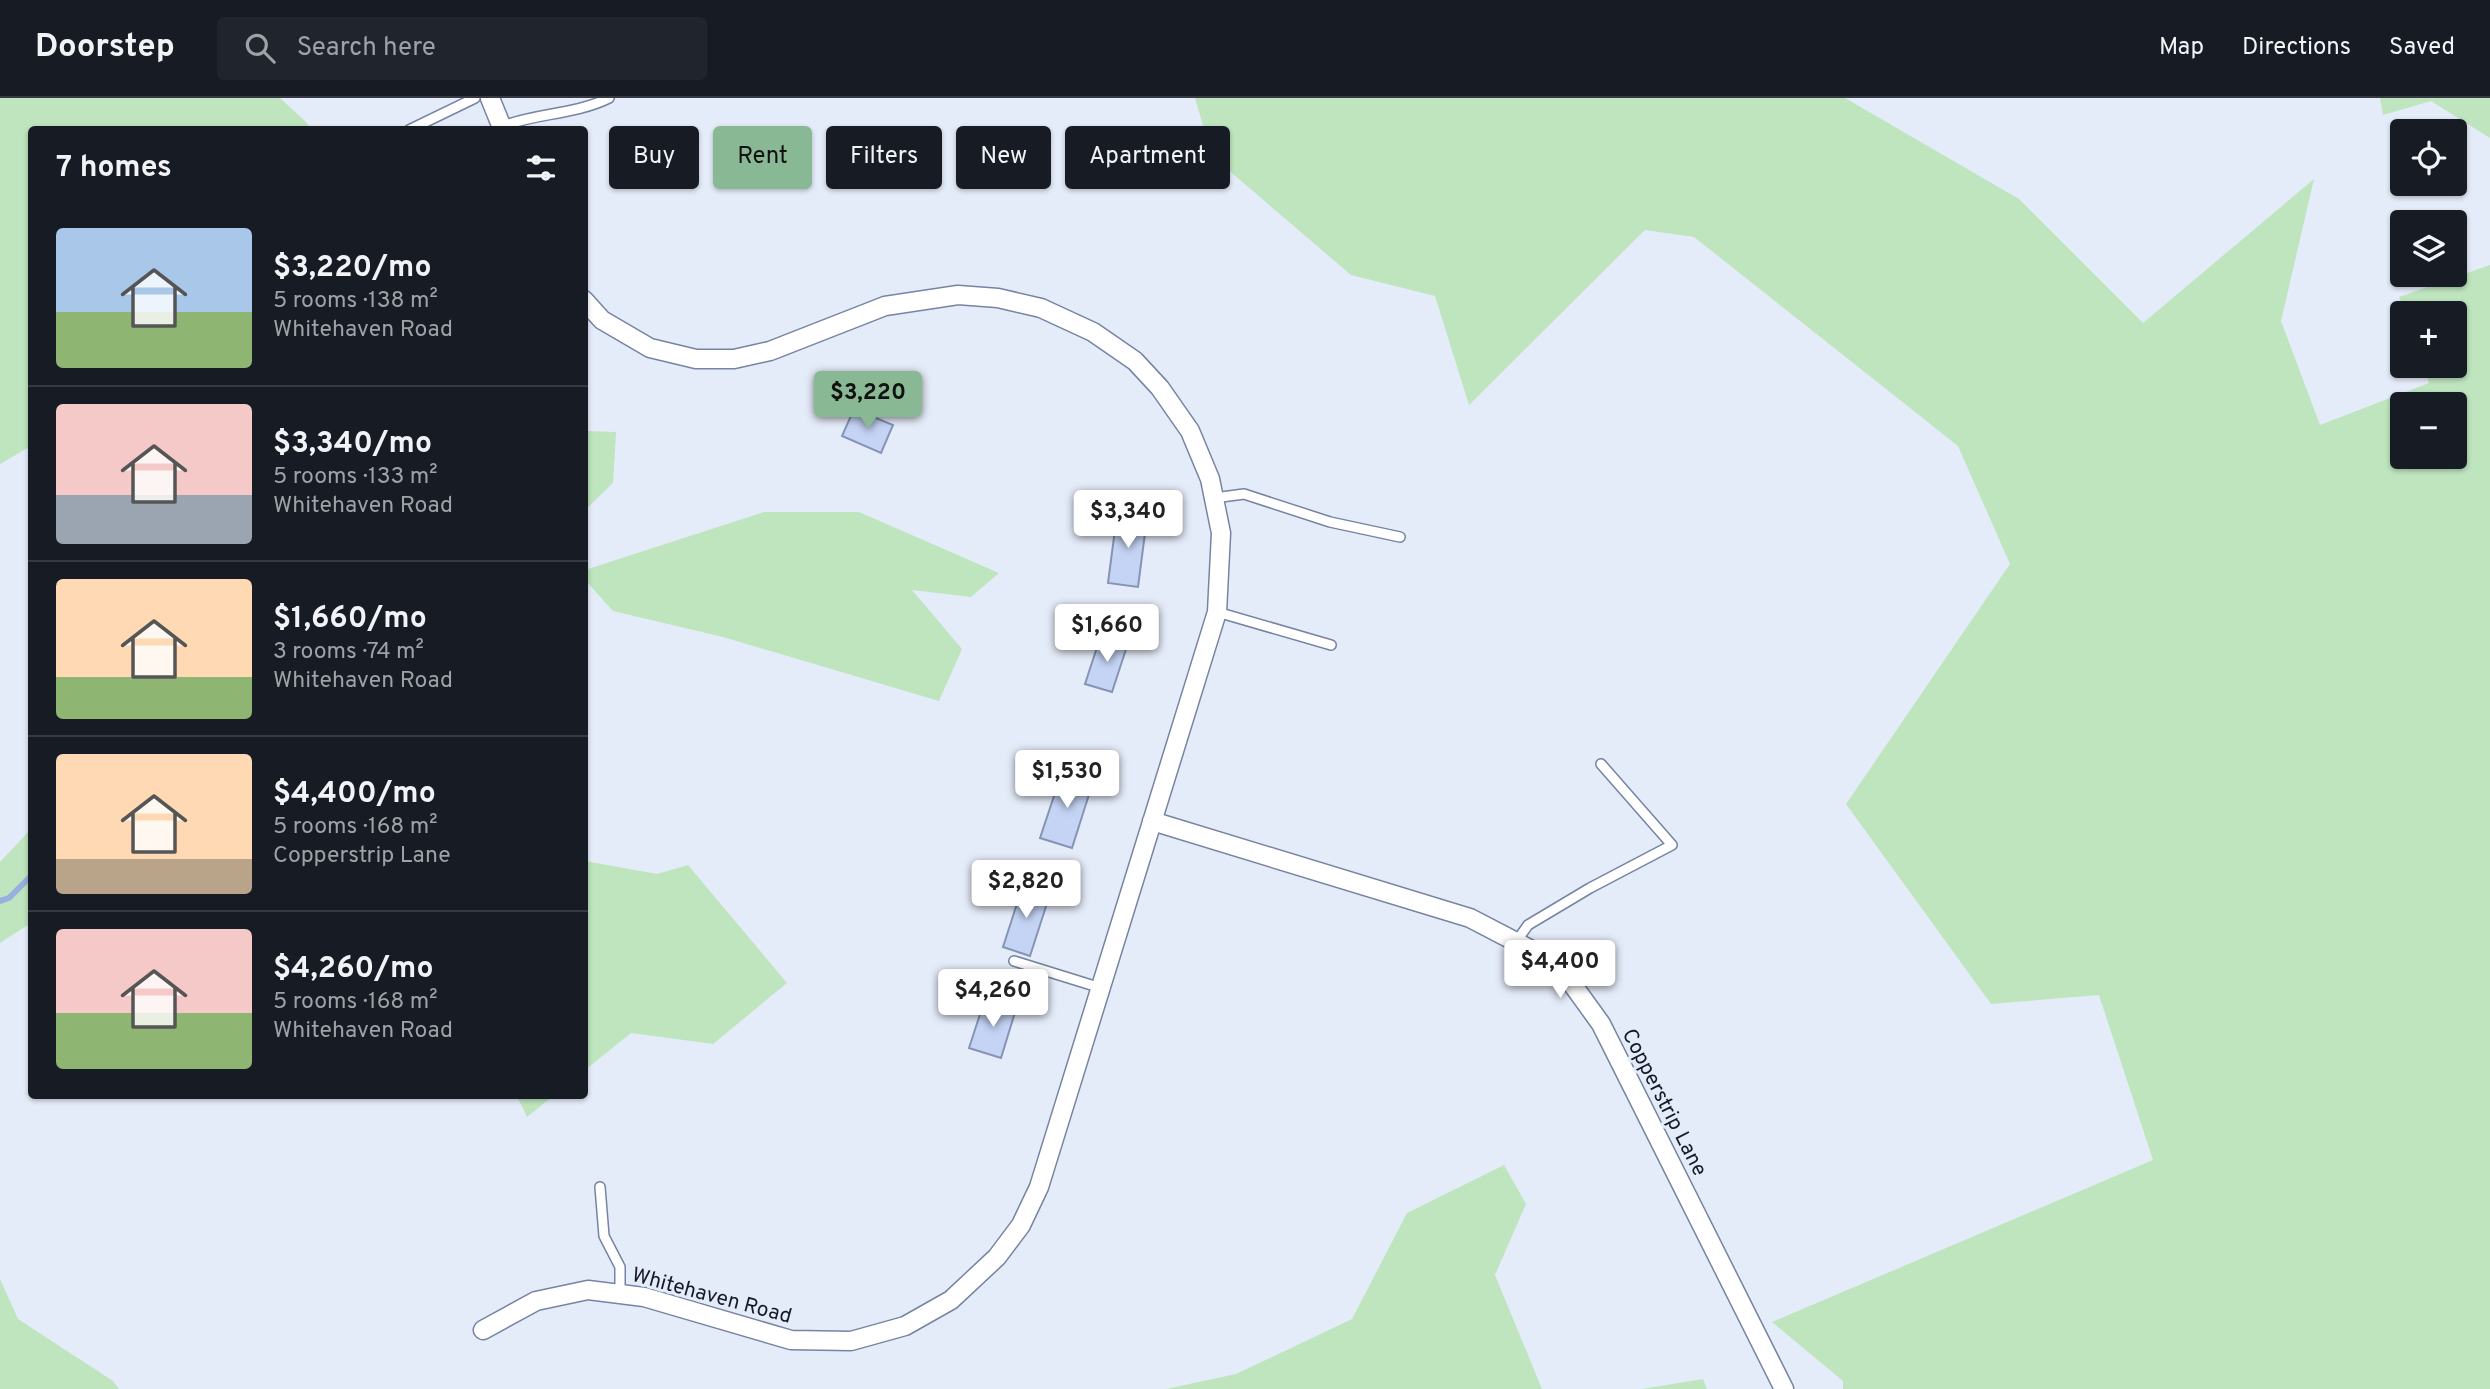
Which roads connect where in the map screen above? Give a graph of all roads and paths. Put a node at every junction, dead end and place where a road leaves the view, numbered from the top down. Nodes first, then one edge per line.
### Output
1 (475, 98) edge
2 (489, 98) edge
3 (609, 98) edge
4 (418, 126) edge
5 (499, 126) edge
6 (506, 126) edge
7 (588, 304) edge
8 (1214, 498) junction
9 (1400, 537) dead end
10 (1217, 612) junction
11 (1331, 645) dead end
12 (1601, 764) dead end
13 (1152, 821) junction
14 (1516, 942) junction
15 (1014, 961) dead end
16 (1101, 988) junction
17 (600, 1187) dead end
18 (620, 1294) junction
19 (483, 1330) dead end
20 (1784, 1389) edge

1 - 4 lane
2 - 5 street
3 - 6 lane
7 - 8 street, Whitehaven Road
8 - 9 lane
8 - 10 street, Whitehaven Road
10 - 11 lane
10 - 13 street, Whitehaven Road
12 - 14 lane
13 - 14 street, Copperstrip Lane
13 - 16 street, Whitehaven Road
14 - 20 street, Copperstrip Lane
15 - 16 lane
16 - 18 street, Whitehaven Road
17 - 18 lane
18 - 19 street, Whitehaven Road

